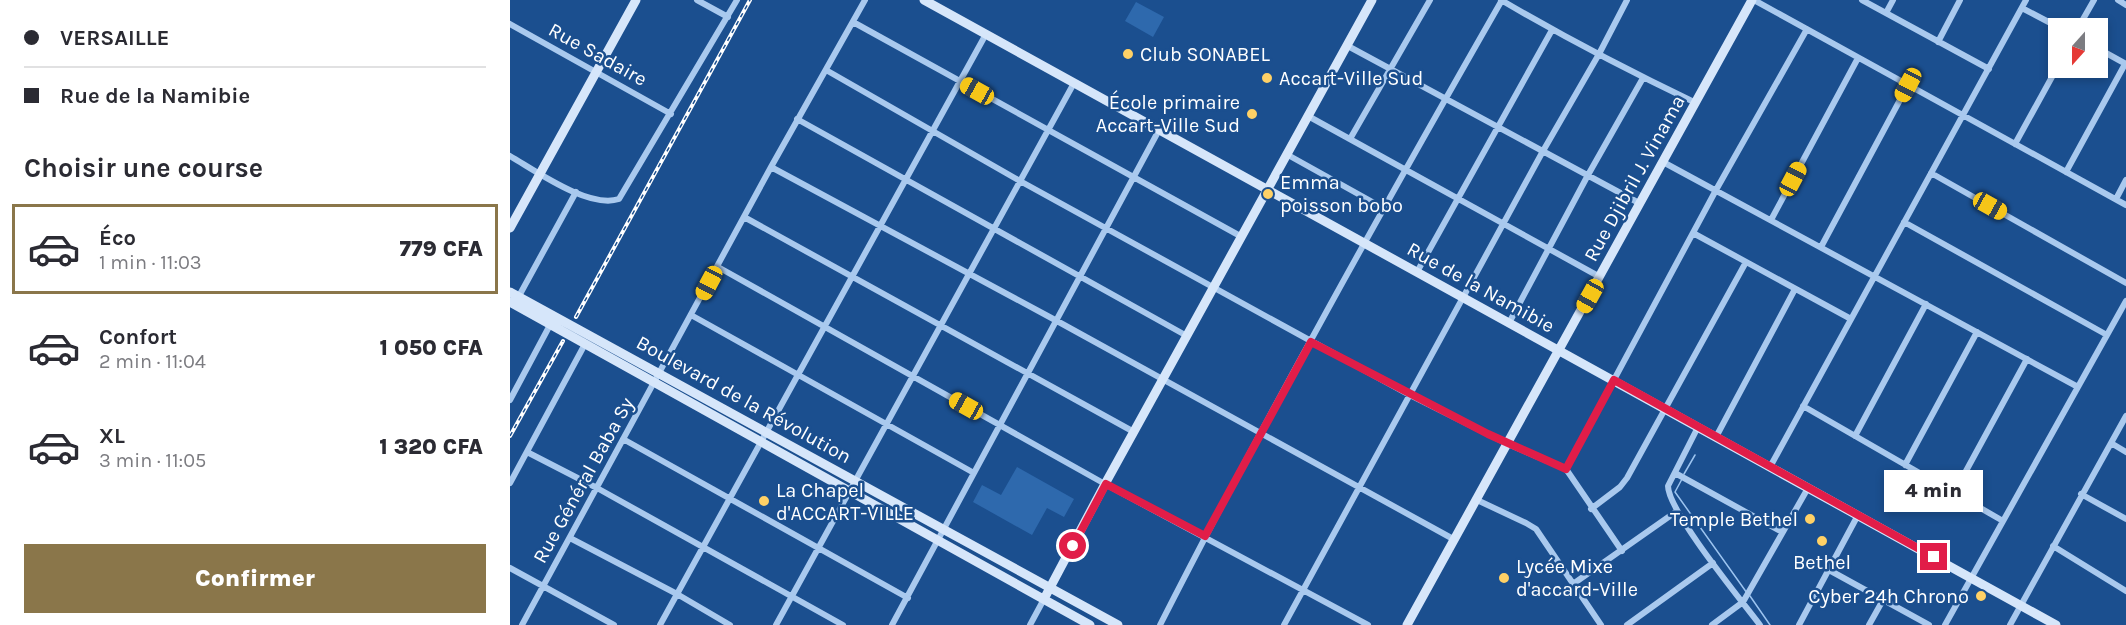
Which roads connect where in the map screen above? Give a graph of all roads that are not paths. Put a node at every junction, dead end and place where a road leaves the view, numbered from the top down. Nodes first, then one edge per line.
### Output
1 (636, 0) edge
2 (697, 0) edge
3 (737, 0) edge
4 (865, 0) edge
5 (924, 0) edge
6 (1372, 0) edge
7 (1430, 0) edge
8 (1501, 0) edge
9 (1627, 0) edge
10 (1753, 0) edge
11 (1862, 0) edge
12 (1893, 0) edge
13 (1959, 0) edge
14 (2026, 0) edge
15 (2094, 0) edge
16 (2118, 0) edge
17 (2126, 5) edge
18 (2022, 8) junction
19 (1886, 13) junction
20 (728, 17) junction
21 (2084, 18) edge
22 (853, 22) junction
23 (2048, 22) edge
24 (510, 24) edge
25 (1807, 29) junction
26 (1552, 30) junction
27 (986, 34) junction
28 (1938, 42) junction
29 (1346, 45) junction
30 (1599, 54) junction
31 (2108, 54) edge
32 (1858, 57) junction
33 (2125, 64) edge
34 (1390, 69) junction
35 (1989, 69) junction
36 (826, 70) junction
37 (596, 72) junction
38 (1643, 78) junction
39 (2051, 78) edge
40 (959, 81) junction
41 (1074, 83) junction
42 (1908, 85) junction
43 (1445, 98) junction
44 (1696, 103) junction
45 (671, 114) junction
46 (1963, 115) junction
47 (1308, 116) junction
48 (797, 119) junction
49 (1497, 127) junction
50 (1048, 130) junction
51 (1159, 130) junction
52 (931, 131) junction
53 (1350, 139) junction
54 (2015, 144) junction
55 (1543, 151) junction
56 (1288, 155) junction
57 (510, 156) edge
58 (1663, 162) junction
59 (771, 167) junction
60 (1406, 170) junction
61 (2066, 172) junction
62 (540, 173) junction
63 (1931, 173) junction
64 (1588, 175) junction
65 (1134, 177) junction
66 (905, 179) junction
67 (2126, 180) edge
68 (1020, 181) junction
69 (1268, 190) junction
70 (1716, 190) junction
71 (576, 192) junction
72 (1459, 199) junction
73 (2116, 199) junction
74 (1640, 203) junction
75 (2126, 205) edge
76 (1385, 209) junction
77 (744, 217) junction
78 (1771, 220) junction
79 (1904, 222) junction
80 (1504, 224) junction
81 (880, 227) junction
82 (510, 228) edge
83 (1107, 228) junction
84 (994, 229) junction
85 (1693, 233) junction
86 (1242, 237) junction
87 (1365, 243) junction
88 (1821, 247) junction
89 (1548, 248) junction
90 (1746, 262) junction
91 (718, 267) junction
92 (1417, 272) junction
93 (969, 275) junction
94 (1080, 276) junction
95 (1875, 276) junction
96 (853, 277) junction
97 (1600, 277) junction
98 (2126, 283) edge
99 (1214, 287) junction
100 (1795, 289) junction
101 (514, 294) edge
102 (1464, 298) junction
103 (2126, 301) edge
104 (510, 302) edge
105 (1926, 304) junction
106 (691, 315) junction
107 (1851, 319) junction
108 (1057, 321) junction
109 (1509, 323) junction
110 (550, 325) junction
111 (942, 326) junction
112 (825, 327) junction
113 (1977, 332) junction
114 (2107, 335) junction
115 (1187, 336) junction
116 (1311, 342) junction
117 (585, 344) junction
118 (1559, 351) junction
119 (2027, 359) junction
120 (798, 374) junction
121 (1028, 374) junction
122 (914, 377) junction
123 (657, 378) junction
124 (1163, 380) junction
125 (1614, 380) junction
126 (2078, 387) junction
127 (1410, 395) junction
128 (510, 400) edge
129 (1803, 406) junction
130 (1664, 409) junction
131 (2126, 416) edge
132 (888, 423) junction
133 (1000, 425) junction
134 (1698, 427) junction
135 (767, 431) junction
136 (1134, 432) junction
137 (1260, 433) junction
138 (1856, 436) junction
139 (1716, 437) junction
140 (622, 439) junction
141 (761, 442) junction
142 (2110, 443) junction
143 (1508, 444) junction
144 (527, 452) junction
145 (2126, 452) edge
146 (1905, 465) junction
147 (1770, 467) junction
148 (1566, 469) junction
149 (974, 472) junction
150 (1675, 473) junction
151 (856, 480) junction
152 (510, 483) edge
153 (1106, 484) junction
154 (1360, 487) junction
155 (597, 488) junction
156 (1808, 488) junction
157 (851, 490) junction
158 (1954, 493) junction
159 (2081, 494) junction
160 (730, 499) junction
161 (1477, 500) junction
162 (1591, 509) junction
163 (1677, 511) junction
164 (1858, 515) junction
165 (2126, 519) edge
166 (2003, 521) junction
167 (944, 530) junction
168 (1782, 532) junction
169 (1205, 536) junction
170 (570, 538) junction
171 (1455, 540) junction
172 (938, 541) junction
173 (2053, 546) junction
174 (703, 548) junction
175 (818, 549) junction
176 (1622, 551) junction
177 (1713, 563) junction
178 (510, 568) edge
179 (1829, 570) junction
180 (1972, 578) junction
181 (1573, 584) junction
182 (543, 586) junction
183 (1051, 587) junction
184 (1305, 590) junction
185 (2126, 591) edge
186 (677, 594) junction
187 (792, 596) junction
188 (908, 597) junction
189 (1044, 599) junction
190 (1883, 600) junction
191 (1743, 602) junction
192 (2021, 605) junction
193 (522, 625) edge
194 (614, 625) edge
195 (660, 625) edge
196 (730, 625) edge
197 (776, 625) edge
198 (843, 625) edge
199 (892, 625) edge
200 (1030, 625) edge
201 (1090, 625) edge
202 (1118, 625) edge
203 (1160, 625) edge
204 (1284, 625) edge
205 (1368, 625) edge
206 (1407, 625) edge
207 (1601, 625) edge
208 (1627, 625) edge
209 (1712, 625) edge
210 (1760, 625) edge
211 (1799, 625) edge
212 (1869, 625) edge
213 (1929, 625) edge
214 (1946, 625) edge
215 (2010, 625) edge
216 (2056, 625) edge

1 - 37 street
2 - 20 street
3 - 20 street
4 - 22 street, Rue Général Baba Sy
5 - 27 street, Rue de la Namibie
6 - 29 street
7 - 34 street
8 - 26 street
8 - 43 street
9 - 30 street
10 - 25 street
10 - 44 street, Rue Djibril J. Vinama
11 - 19 street
12 - 19 street
13 - 28 street
14 - 18 street
15 - 21 street
16 - 17 street
18 - 23 street
18 - 35 street
19 - 28 street
20 - 45 street
22 - 36 street, Rue Général Baba Sy
22 - 40 street
24 - 37 street, Rue Sadaire
25 - 32 street
25 - 70 street
26 - 30 street
26 - 49 street
27 - 40 street
27 - 41 street, Rue de la Namibie
28 - 35 street
29 - 34 street
29 - 47 street
30 - 38 street
30 - 55 street
31 - 33 street
32 - 42 street
32 - 78 street
33 - 61 street
34 - 43 street
34 - 53 street
35 - 46 street
36 - 48 street, Rue Général Baba Sy
36 - 52 street
37 - 45 street, Rue Sadaire
37 - 62 street
38 - 44 street
38 - 64 street
39 - 54 street
40 - 50 street
40 - 52 street
41 - 50 street
41 - 51 street, Rue de la Namibie
42 - 46 street
42 - 88 street
43 - 49 street
43 - 60 street
44 - 58 street, Rue Djibril J. Vinama
45 - 71 street
46 - 54 street
46 - 63 street
47 - 53 street
47 - 56 street
48 - 59 street, Rue Général Baba Sy
48 - 66 street
49 - 55 street
49 - 72 street
50 - 65 street
50 - 68 street
51 - 65 street
51 - 69 street, Rue de la Namibie
52 - 66 street
52 - 68 street
53 - 60 street
54 - 61 street
55 - 64 street
55 - 80 street
56 - 69 street
56 - 76 street
57 - 62 street
58 - 70 street
58 - 74 street, Rue Djibril J. Vinama
59 - 77 street, Rue Général Baba Sy
59 - 81 street
60 - 72 street
60 - 76 street
61 - 73 street
62 - 71 street
62 - 82 street
63 - 79 street
63 - 98 street
64 - 74 street
64 - 89 street
65 - 83 street
65 - 86 street
66 - 81 street
66 - 84 street
67 - 73 street
68 - 83 street
68 - 84 street
69 - 86 street
69 - 87 street, Rue de la Namibie
70 - 78 street
70 - 85 street
71 - 101 street
72 - 80 street
72 - 92 street
73 - 75 street
74 - 97 street, Rue Djibril J. Vinama
76 - 87 street
77 - 91 street, Rue Général Baba Sy
77 - 96 street
78 - 88 street
79 - 95 street
79 - 114 street
80 - 89 street
80 - 102 street
81 - 93 street
81 - 96 street
83 - 94 street
83 - 99 street
84 - 93 street
84 - 94 street
85 - 90 street
85 - 125 street
86 - 99 street
87 - 92 street, Rue de la Namibie
87 - 116 street
88 - 95 street
89 - 97 street
89 - 109 street
90 - 100 street
90 - 130 street
91 - 106 street, Rue Général Baba Sy
91 - 112 street
92 - 102 street, Rue de la Namibie
93 - 108 street
93 - 111 street
94 - 108 street
94 - 115 street
95 - 105 street
95 - 107 street
96 - 111 street
96 - 112 street
97 - 118 street, Rue Djibril J. Vinama
99 - 115 street
99 - 116 street
100 - 107 street
100 - 139 street
101 - 123 street, Boulevard de la Révolution
102 - 109 street, Rue de la Namibie
102 - 127 street
103 - 114 street
104 - 110 street, Boulevard de la Révolution
105 - 113 street
105 - 138 street
106 - 120 street
106 - 123 street, Rue Général Baba Sy
107 - 129 street
108 - 121 street
108 - 124 street
109 - 118 street, Rue de la Namibie
110 - 117 street, Boulevard de la Révolution
110 - 128 street
111 - 121 street
111 - 122 street
112 - 120 street
112 - 122 street
113 - 119 street
113 - 146 street
114 - 126 street
115 - 124 street
116 - 127 street
116 - 137 street
117 - 123 street, Boulevard de la Révolution
117 - 144 street
118 - 125 street, Rue de la Namibie
118 - 143 street, Rue Djibril J. Vinama
119 - 126 street
119 - 158 street
120 - 132 street
120 - 135 street
121 - 133 street
121 - 136 street
122 - 132 street
122 - 133 street
123 - 135 street, Boulevard de la Révolution
123 - 140 street, Rue Général Baba Sy
123 - 141 street, Boulevard de la Révolution
124 - 136 street
124 - 137 street
125 - 130 street, Rue de la Namibie
125 - 148 street
126 - 166 street
127 - 143 street
127 - 154 street
129 - 138 street
129 - 147 street
130 - 134 street, Rue de la Namibie
130 - 162 street
131 - 142 street
132 - 149 street
132 - 151 street
133 - 149 street
133 - 153 street
134 - 139 street, Rue de la Namibie
134 - 150 street
135 - 141 street
135 - 151 street, Boulevard de la Révolution
136 - 153 street
137 - 154 street
137 - 169 street
138 - 146 street
139 - 147 street, Rue de la Namibie
140 - 155 street, Rue Général Baba Sy
140 - 160 street
141 - 157 street, Boulevard de la Révolution
141 - 160 street
142 - 145 street
142 - 159 street
143 - 148 street
143 - 161 street, Rue Djibril J. Vinama
144 - 152 street
144 - 155 street
146 - 158 street
147 - 156 street, Rue de la Namibie
148 - 162 street
149 - 167 street
150 - 163 street
150 - 168 street
151 - 157 street
151 - 167 street, Boulevard de la Révolution
153 - 169 street
153 - 183 street
154 - 171 street
154 - 184 street
155 - 170 street, Rue Général Baba Sy
155 - 174 street
156 - 164 street, Rue de la Namibie
156 - 168 street
157 - 172 street, Boulevard de la Révolution
157 - 175 street
158 - 166 street
159 - 165 street
159 - 173 street
160 - 174 street
160 - 175 street
161 - 171 street, Rue Djibril J. Vinama
161 - 181 street
162 - 176 street
163 - 176 street
163 - 177 street
164 - 179 street
164 - 180 street, Rue de la Namibie
166 - 180 street
167 - 172 street
167 - 183 street, Boulevard de la Révolution
168 - 191 street
169 - 184 street
169 - 203 street
170 - 182 street, Rue Général Baba Sy
170 - 186 street
171 - 206 street, Rue Djibril J. Vinama
172 - 188 street
172 - 189 street, Boulevard de la Révolution
173 - 185 street
173 - 192 street
174 - 186 street
174 - 187 street
175 - 187 street
175 - 188 street
176 - 181 street
177 - 191 street
177 - 208 street
178 - 182 street
179 - 190 street
179 - 211 street
180 - 192 street, Rue de la Namibie
180 - 214 street
181 - 207 street
182 - 193 street, Rue Général Baba Sy
182 - 194 street
183 - 189 street
183 - 202 street, Boulevard de la Révolution
184 - 204 street
184 - 205 street
186 - 195 street
186 - 196 street
187 - 197 street
187 - 198 street
188 - 199 street
189 - 200 street
189 - 201 street, Boulevard de la Révolution
190 - 212 street
190 - 213 street
191 - 209 street
191 - 210 street
192 - 215 street
192 - 216 street, Rue de la Namibie

